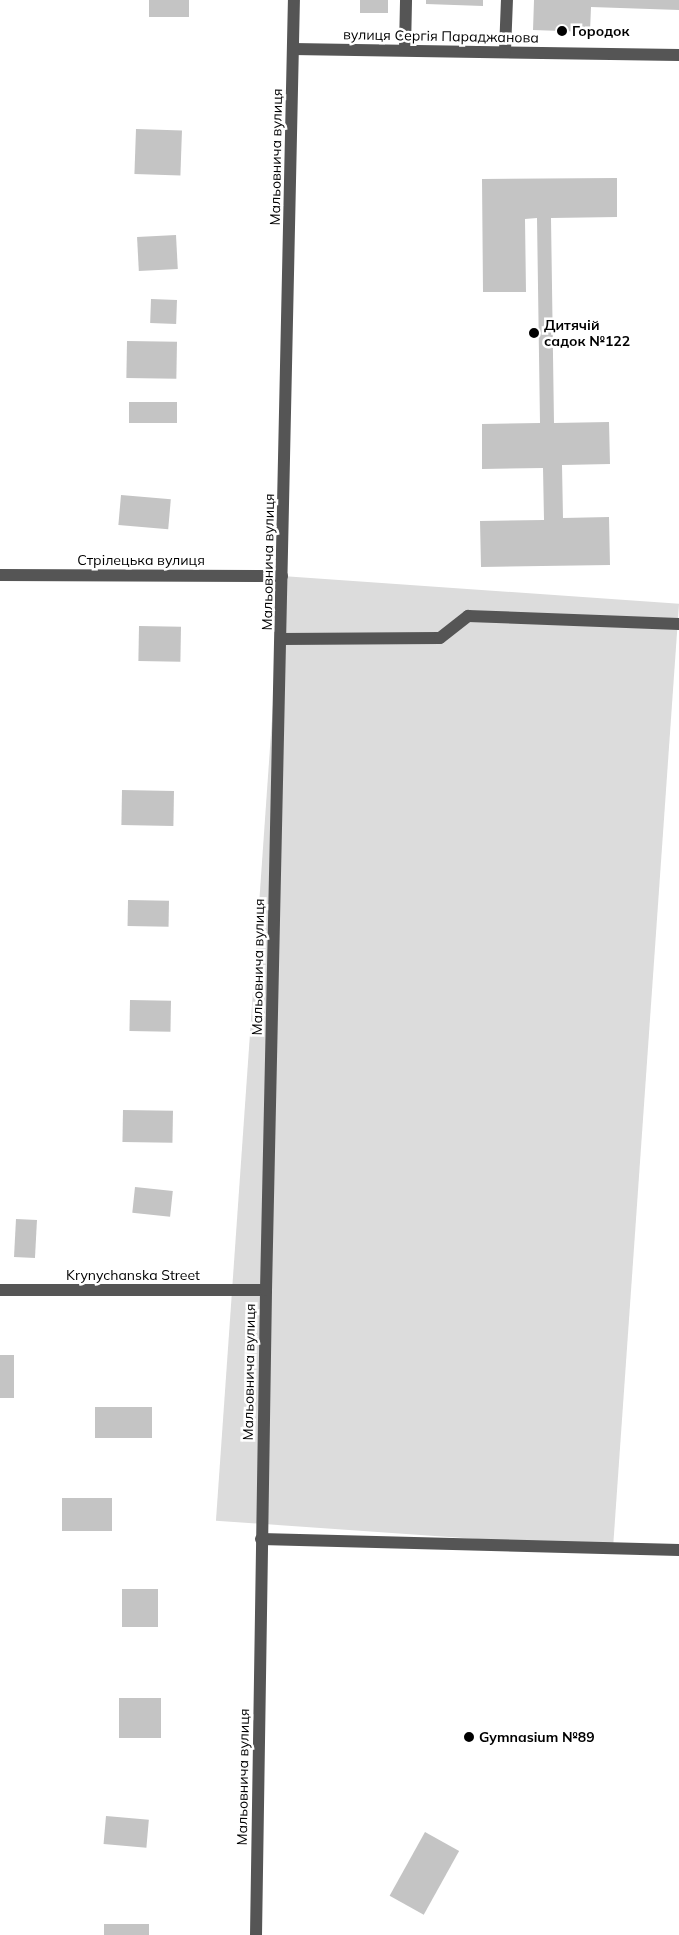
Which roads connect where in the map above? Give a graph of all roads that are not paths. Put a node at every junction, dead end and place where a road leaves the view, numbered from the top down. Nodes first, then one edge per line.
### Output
1 (294, 0) edge
2 (406, 0) edge
3 (507, 0) edge
4 (293, 49) junction
5 (405, 49) junction
6 (505, 52) junction
7 (679, 55) edge
8 (0, 575) edge
9 (282, 576) junction
10 (679, 624) edge
11 (281, 639) junction
12 (0, 1290) edge
13 (266, 1290) junction
14 (261, 1539) junction
15 (679, 1550) edge
16 (256, 1935) edge

1 - 4 street, Мальовнича вулиця
2 - 5 street
3 - 6 street
4 - 5 street, вулиця Сергія Параджанова
4 - 9 street, Мальовнича вулиця
5 - 6 street, вулиця Сергія Параджанова
6 - 7 street, вулиця Сергія Параджанова
8 - 9 street, Стрілецька вулиця
9 - 11 street, Мальовнича вулиця
10 - 11 street
11 - 13 street, Мальовнича вулиця
12 - 13 street, Krynychanska Street
13 - 14 street, Мальовнича вулиця
14 - 15 street
14 - 16 street, Мальовнича вулиця

